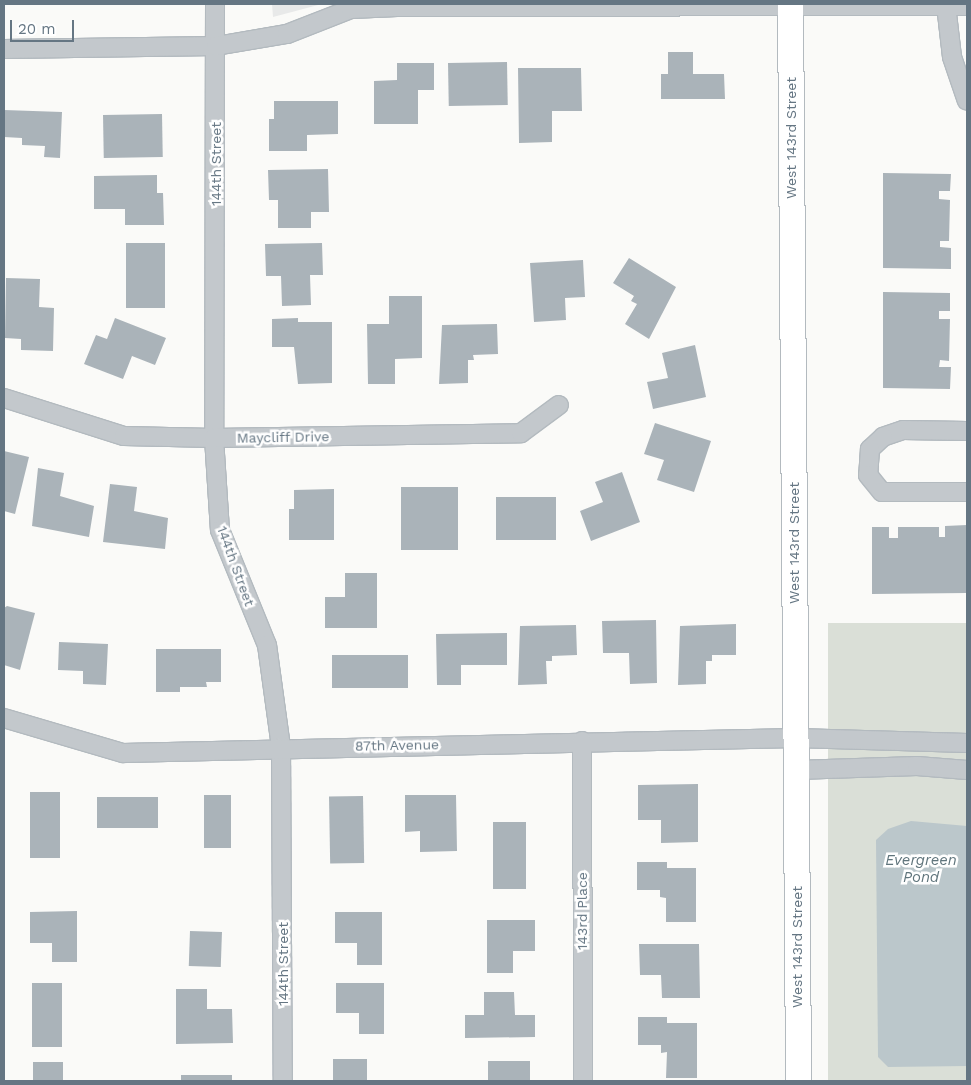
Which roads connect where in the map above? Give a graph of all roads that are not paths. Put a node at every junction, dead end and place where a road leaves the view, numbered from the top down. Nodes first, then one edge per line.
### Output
1 (216, 4) edge
2 (942, 4) edge
3 (790, 5) edge
4 (967, 6) edge
5 (216, 46) junction
6 (4, 49) edge
7 (967, 101) edge
8 (4, 398) edge
9 (559, 406) dead end
10 (967, 431) edge
11 (214, 438) junction
12 (967, 492) edge
13 (4, 718) edge
14 (796, 738) junction
15 (582, 741) junction
16 (967, 743) edge
17 (281, 747) junction
18 (796, 770) junction
19 (967, 770) edge
20 (283, 1081) edge
21 (583, 1081) edge
22 (798, 1081) edge

1 - 5 street, 144th Street
2 - 3 street
2 - 4 street
2 - 7 street
3 - 5 street
3 - 14 main road, West 143rd Street
5 - 6 street
5 - 11 street, 144th Street
8 - 11 street, Maycliff Drive
9 - 11 street, Maycliff Drive
10 - 12 street
11 - 17 street, 144th Street
13 - 17 street, 87th Avenue
14 - 15 street, 87th Avenue
14 - 16 street, 87th Avenue
14 - 18 main road, West 143rd Street
15 - 17 street, 87th Avenue
15 - 21 street, 143rd Place
17 - 20 street, 144th Street
18 - 19 street
18 - 22 main road, West 143rd Street

